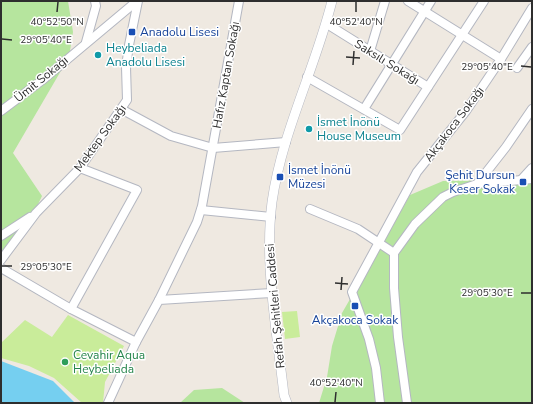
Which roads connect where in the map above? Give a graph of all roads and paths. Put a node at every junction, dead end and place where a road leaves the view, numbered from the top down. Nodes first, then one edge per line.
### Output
1 (95, 1) edge
2 (137, 1) edge
3 (240, 1) edge
4 (332, 1) edge
5 (385, 1) edge
6 (408, 1) edge
7 (431, 1) edge
8 (484, 1) edge
9 (532, 8) edge
10 (424, 11) junction
11 (326, 24) junction
12 (463, 35) junction
13 (86, 42) junction
14 (532, 48) edge
15 (370, 51) junction
16 (501, 59) junction
17 (392, 64) junction
18 (517, 68) dead end
19 (307, 78) junction
20 (428, 87) junction
21 (121, 109) junction
22 (364, 109) junction
23 (532, 109) edge
24 (1, 111) edge
25 (286, 142) junction
26 (213, 148) junction
27 (80, 168) junction
28 (532, 168) edge
29 (532, 179) edge
30 (521, 180) junction
31 (477, 184) junction
32 (201, 210) junction
33 (310, 210) dead end
34 (36, 213) junction
35 (271, 217) junction
36 (1, 236) edge
37 (378, 241) junction
38 (394, 253) junction
39 (1, 260) edge
40 (1, 268) edge
41 (272, 293) junction
42 (159, 300) junction
43 (71, 309) junction
44 (136, 342) junction
45 (108, 403) edge
46 (287, 403) edge
47 (380, 403) edge
48 (407, 403) edge

1 - 13 street
2 - 13 street, Ümit Sokağı
2 - 21 street, Mektep Sokağı
3 - 26 street, Hafız Kaptan Sokağı
4 - 11 street, Refah Şehitleri Caddesi
5 - 15 street
6 - 10 street
7 - 10 street
8 - 12 street
9 - 16 street, Akçakoca Sokağı
10 - 12 street
10 - 17 street
11 - 15 street, Saksılı Sokağı
11 - 19 street, Refah Şehitleri Caddesi
12 - 16 street
12 - 20 street
13 - 24 street, Ümit Sokağı
14 - 18 street
15 - 17 street, Saksılı Sokağı
16 - 37 street, Akçakoca Sokağı
17 - 20 street, Saksılı Sokağı
17 - 22 street
19 - 22 street
19 - 25 street, Refah Şehitleri Caddesi
20 - 22 street
21 - 26 street
21 - 27 street, Mektep Sokağı
23 - 31 street
25 - 26 street
25 - 35 street, Refah Şehitleri Caddesi
26 - 32 street, Hafız Kaptan Sokağı
27 - 34 street, Mektep Sokağı
27 - 43 street
28 - 30 street
29 - 30 street
30 - 31 street
31 - 38 street
32 - 35 street
32 - 42 street, Hafız Kaptan Sokağı
33 - 37 street
34 - 36 street
34 - 39 street
35 - 41 street, Refah Şehitleri Caddesi
37 - 38 street
37 - 47 street, Akçakoca Sokağı
38 - 48 street
40 - 43 street
41 - 42 street
41 - 46 street, Refah Şehitleri Caddesi
42 - 44 street, Hafız Kaptan Sokağı
43 - 44 street
44 - 45 street, Hafız Kaptan Sokağı

